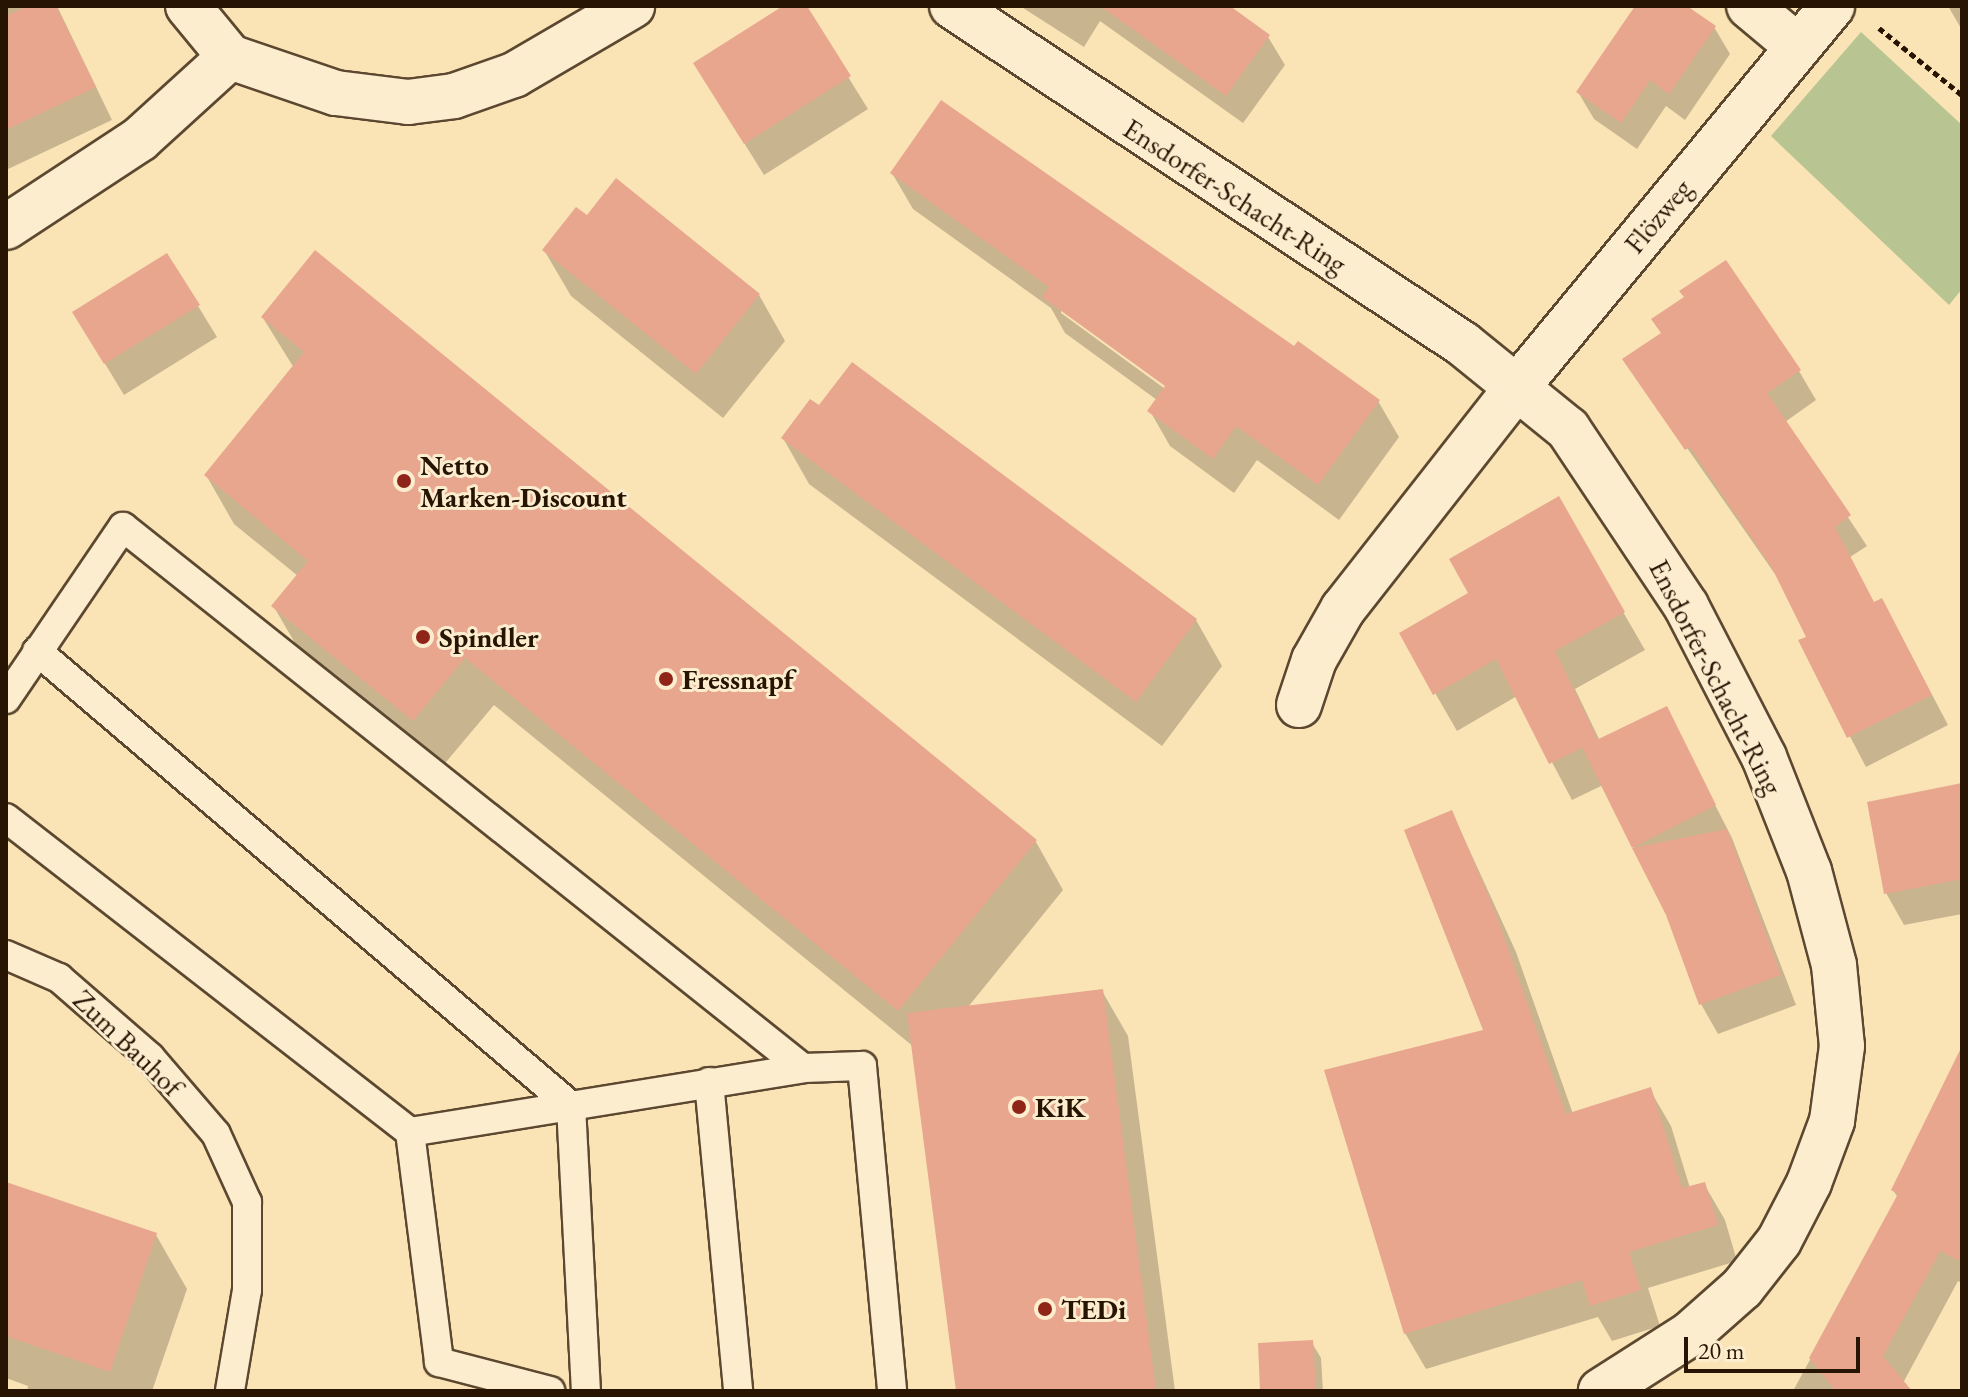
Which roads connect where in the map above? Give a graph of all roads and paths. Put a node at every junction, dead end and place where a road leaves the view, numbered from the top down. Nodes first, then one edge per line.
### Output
1 (188, 6) edge
2 (632, 6) edge
3 (952, 6) edge
4 (1749, 6) edge
5 (1832, 6) edge
6 (1875, 26) dead end
7 (1798, 47) junction
8 (230, 57) junction
9 (1962, 95) edge
10 (6, 227) edge
11 (1518, 386) junction
12 (37, 651) junction
13 (6, 699) edge
14 (1299, 705) dead end
15 (6, 818) edge
16 (6, 955) edge
17 (803, 1068) junction
18 (709, 1082) junction
19 (571, 1106) junction
20 (410, 1132) junction
21 (230, 1391) edge
22 (550, 1391) edge
23 (586, 1391) edge
24 (738, 1391) edge
25 (892, 1391) edge
26 (1601, 1391) edge

1 - 8 street
2 - 8 street
3 - 11 street, Ensdorfer-Schacht-Ring
4 - 7 street
5 - 7 street, Flözweg
6 - 9 path
7 - 11 street, Flözweg
8 - 10 street
11 - 14 street
11 - 26 street, Ensdorfer-Schacht-Ring
12 - 13 lane
12 - 17 lane
12 - 19 lane
15 - 20 lane
16 - 21 lane, Zum Bauhof
17 - 18 lane
17 - 25 lane
18 - 19 lane
18 - 24 lane
19 - 20 lane
19 - 23 lane
20 - 22 lane

